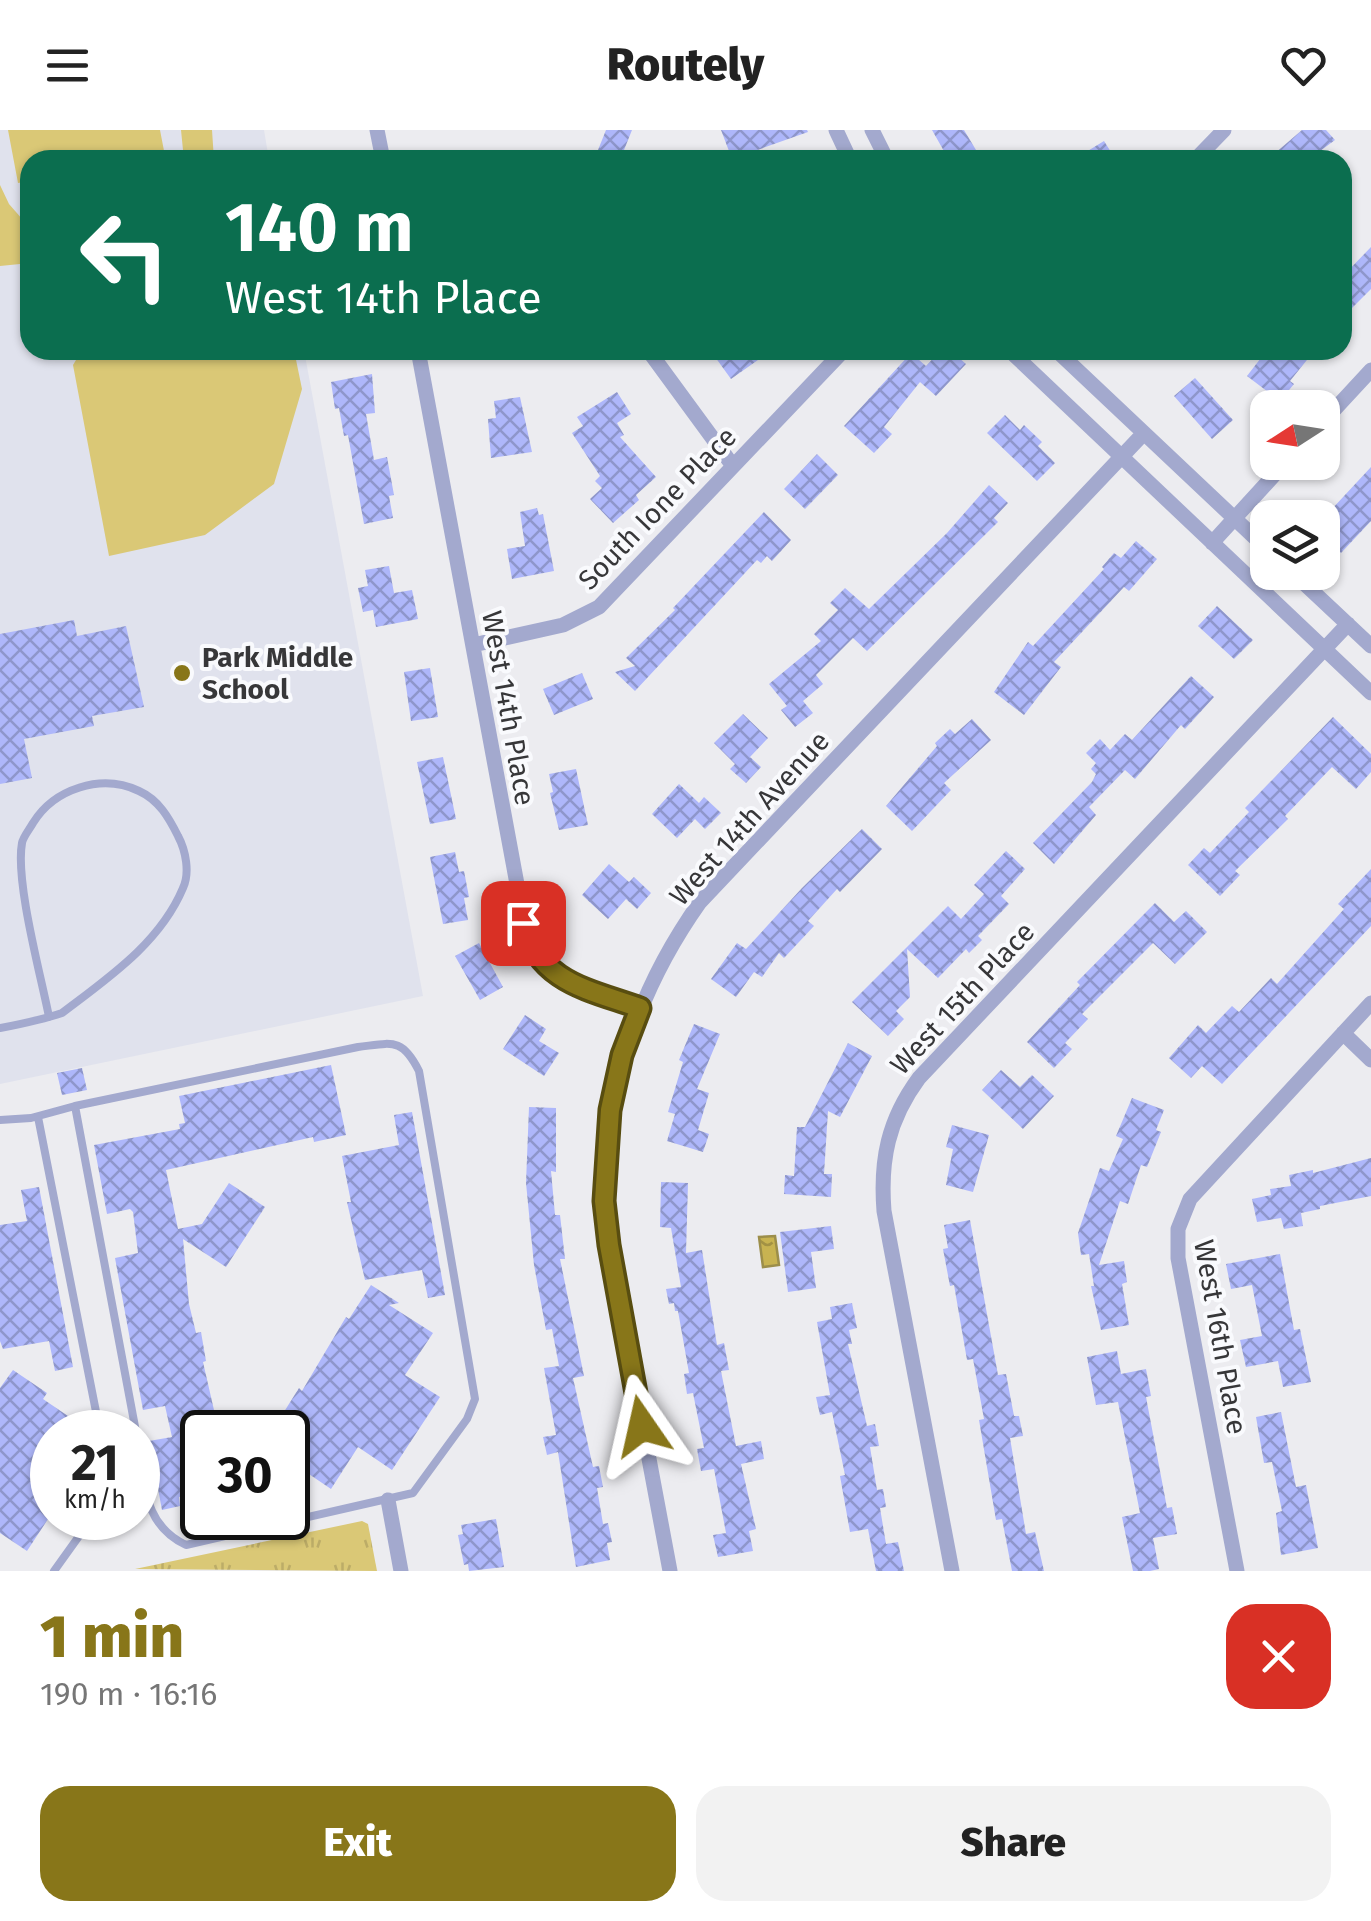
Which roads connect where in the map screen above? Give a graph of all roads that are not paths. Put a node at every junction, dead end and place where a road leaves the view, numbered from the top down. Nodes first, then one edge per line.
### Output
1 (1224, 130) edge
2 (1205, 150) edge
3 (420, 360) edge
4 (655, 360) edge
5 (834, 360) edge
6 (1022, 360) edge
7 (1067, 360) edge
8 (1371, 370) edge
9 (1340, 404) edge
10 (1144, 433) junction
11 (1121, 458) junction
12 (733, 466) junction
13 (1270, 480) edge
14 (1235, 519) junction
15 (1250, 533) edge
16 (1212, 543) junction
17 (1311, 590) edge
18 (1348, 624) junction
19 (473, 645) junction
20 (1371, 646) edge
21 (1324, 649) junction
22 (1371, 693) edge
23 (1371, 1002) edge
24 (640, 1008) junction
25 (49, 1018) junction
26 (0, 1028) edge
27 (1343, 1032) junction
28 (1371, 1060) edge
29 (75, 1106) junction
30 (38, 1117) junction
31 (0, 1120) edge
32 (96, 1410) edge
33 (132, 1410) edge
34 (388, 1500) junction
35 (160, 1528) edge
36 (76, 1540) edge
37 (54, 1571) edge
38 (401, 1571) edge
39 (670, 1571) edge
40 (952, 1571) edge
41 (1237, 1571) edge

1 - 2 street
3 - 19 street, West 14th Place
4 - 12 street
5 - 12 street, South Ione Place
6 - 11 street
7 - 10 street
8 - 9 street
10 - 11 street, West 14th Avenue
10 - 14 street
11 - 16 street
11 - 24 street, West 14th Avenue
12 - 19 street, South Ione Place
13 - 14 street
14 - 15 street
14 - 16 street
16 - 21 street
17 - 18 street
18 - 20 street
18 - 21 street, West 15th Place
19 - 24 street, West 14th Place
21 - 22 street
21 - 40 street, West 15th Place
23 - 27 street, West 16th Place
24 - 39 street, West 14th Avenue
25 - 25 lane
25 - 26 lane
27 - 28 street
27 - 41 street, West 16th Place
29 - 30 lane
29 - 33 lane
29 - 34 lane
30 - 31 lane
30 - 32 lane
34 - 35 lane
34 - 38 street
36 - 37 lane

